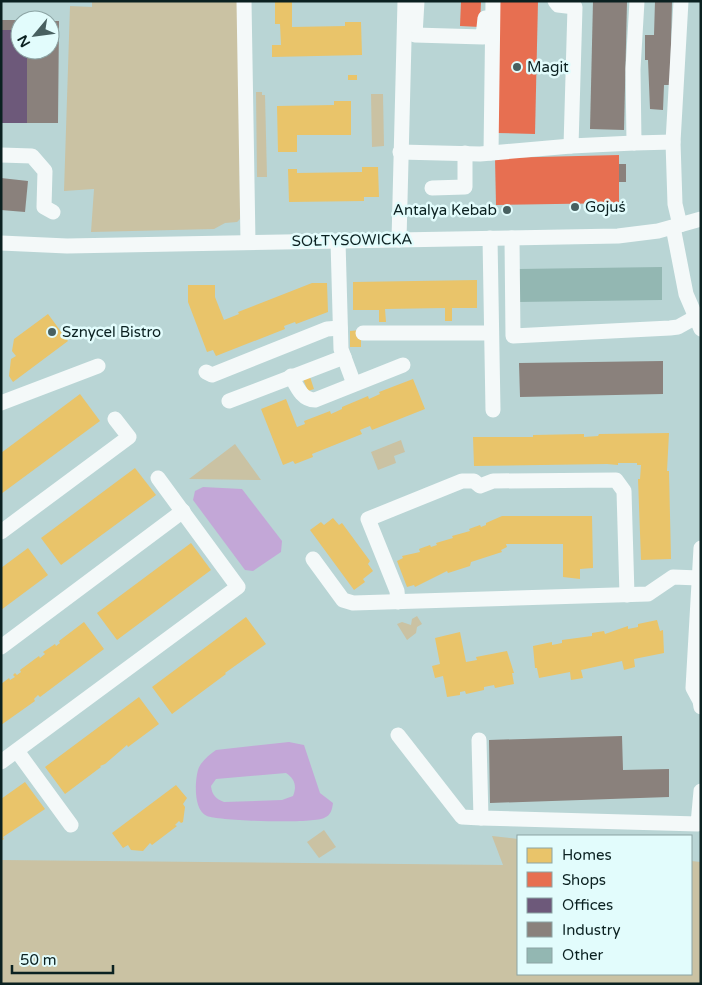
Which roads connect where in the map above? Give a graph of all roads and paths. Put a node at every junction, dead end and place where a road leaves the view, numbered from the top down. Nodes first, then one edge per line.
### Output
1 (244, 1) edge
2 (405, 1) edge
3 (417, 1) edge
4 (487, 1) edge
5 (493, 1) edge
6 (555, 1) edge
7 (637, 1) edge
8 (681, 1) edge
9 (673, 142) junction
10 (634, 143) junction
11 (571, 146) junction
12 (400, 152) junction
13 (464, 153) junction
14 (491, 153) junction
15 (1, 155) edge
16 (432, 188) dead end
17 (53, 212) dead end
18 (701, 218) edge
19 (677, 226) junction
20 (490, 238) junction
21 (512, 238) junction
22 (399, 240) junction
23 (338, 241) junction
24 (248, 242) junction
25 (1, 243) edge
26 (698, 323) edge
27 (340, 328) junction
28 (363, 333) dead end
29 (491, 333) junction
30 (344, 357) junction
31 (403, 365) dead end
32 (98, 366) dead end
33 (206, 372) dead end
34 (291, 376) junction
35 (354, 384) junction
36 (229, 401) dead end
37 (1, 403) edge
38 (493, 410) dead end
39 (115, 419) dead end
40 (158, 478) dead end
41 (183, 511) junction
42 (1, 532) edge
43 (701, 548) edge
44 (313, 558) dead end
45 (699, 578) junction
46 (627, 595) junction
47 (398, 602) junction
48 (1, 647) edge
49 (700, 701) edge
50 (701, 707) edge
51 (398, 734) dead end
52 (479, 740) dead end
53 (16, 751) junction
54 (1, 762) edge
55 (701, 790) edge
56 (482, 818) junction
57 (72, 825) dead end

1 - 24 street
2 - 12 street
3 - 4 street
5 - 14 street
6 - 11 street
7 - 10 street
8 - 9 street
9 - 10 street
9 - 19 street
10 - 11 street
11 - 14 street
12 - 13 street
12 - 22 street
13 - 14 street
13 - 16 street
15 - 17 street
18 - 19 street, SOŁTYSOWICKA
19 - 21 street, SOŁTYSOWICKA
19 - 26 street
20 - 21 street, SOŁTYSOWICKA
20 - 22 street, SOŁTYSOWICKA
20 - 29 street
21 - 26 street
22 - 23 street, SOŁTYSOWICKA
23 - 24 street, SOŁTYSOWICKA
23 - 27 street
24 - 25 street, SOŁTYSOWICKA
27 - 30 street
27 - 33 street
28 - 29 street
29 - 38 street
30 - 34 street
30 - 35 street
31 - 35 street
32 - 37 street
34 - 35 street
34 - 36 street
39 - 42 street
40 - 41 street
41 - 48 street
41 - 53 street
43 - 45 street
44 - 47 street
45 - 46 street
45 - 49 street
46 - 47 street
46 - 47 street
49 - 50 street
51 - 56 street
52 - 56 street
53 - 54 street
53 - 57 street
55 - 56 street

